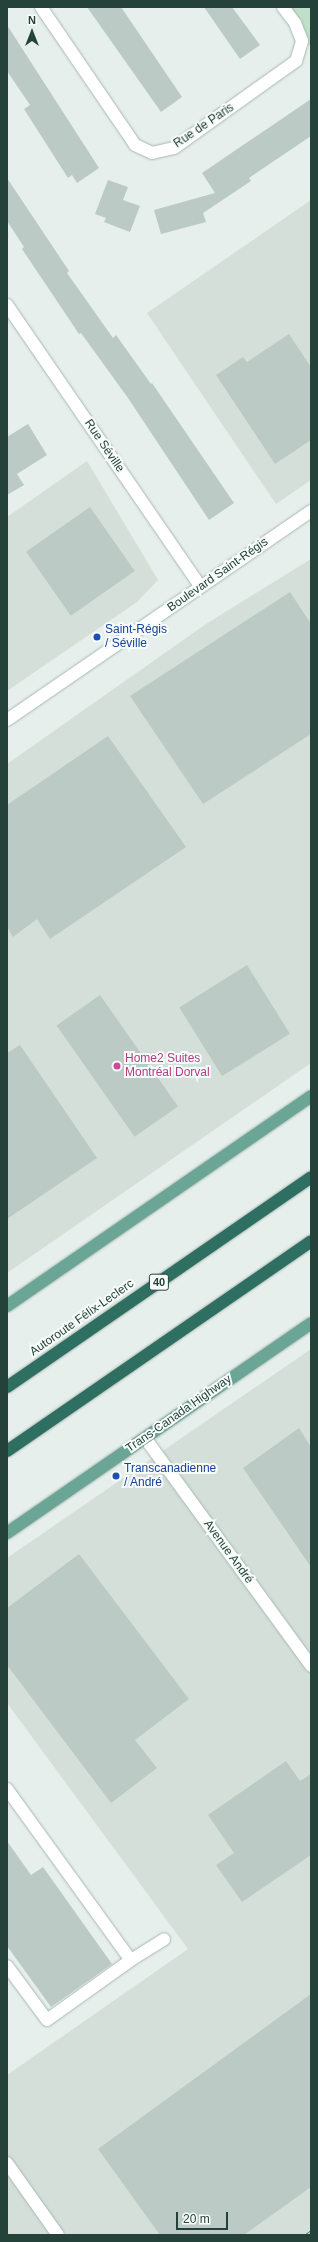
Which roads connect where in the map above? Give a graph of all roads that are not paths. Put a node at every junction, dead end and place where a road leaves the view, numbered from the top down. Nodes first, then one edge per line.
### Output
1 (41, 7) edge
2 (283, 7) edge
3 (7, 305) edge
4 (311, 511) edge
5 (201, 587) junction
6 (7, 720) edge
7 (311, 1096) edge
8 (311, 1177) edge
9 (311, 1241) edge
10 (7, 1306) edge
11 (311, 1323) edge
12 (7, 1387) edge
13 (145, 1438) junction
14 (7, 1451) edge
15 (7, 1533) edge
16 (311, 1666) edge
17 (7, 1789) edge
18 (164, 1939) dead end
19 (131, 1960) junction
20 (7, 1966) edge
21 (7, 2162) edge
22 (58, 2235) edge

1 - 2 street, Rue de Paris
3 - 5 street, Rue Séville
4 - 5 street, Boulevard Saint-Régis
5 - 6 street, Boulevard Saint-Régis
7 - 10 main road
8 - 12 highway, Autoroute Félix-Leclerc / 40
9 - 14 highway
11 - 13 main road, Trans-Canada Highway
13 - 15 main road, Trans-Canada Highway
13 - 16 street, Avenue André
17 - 19 street
18 - 19 street
19 - 20 street
21 - 22 street

